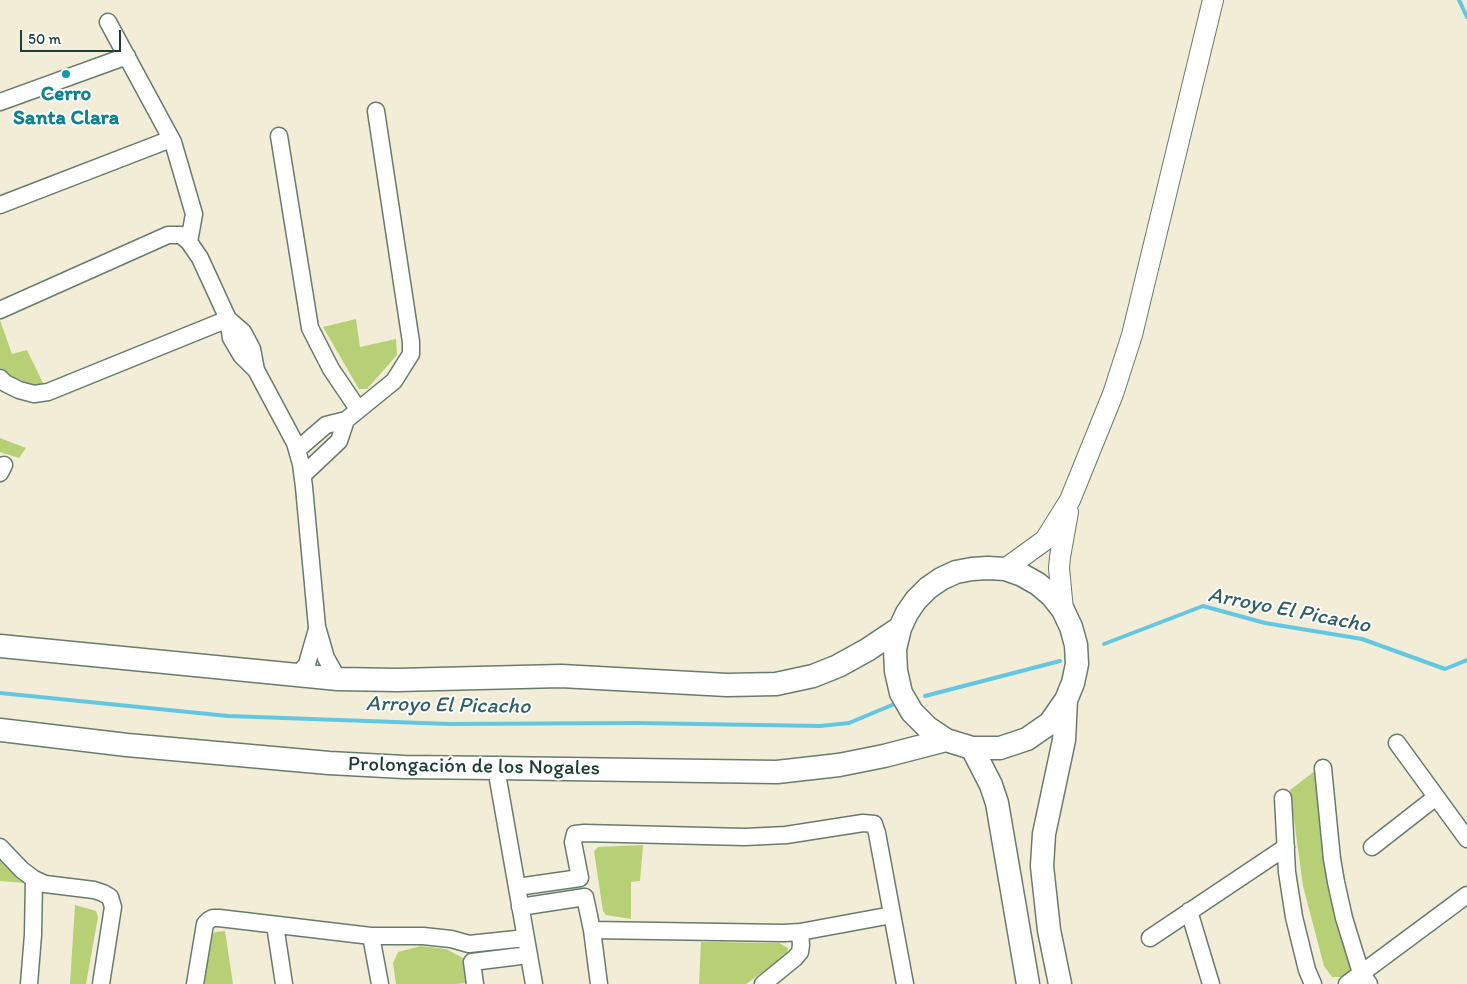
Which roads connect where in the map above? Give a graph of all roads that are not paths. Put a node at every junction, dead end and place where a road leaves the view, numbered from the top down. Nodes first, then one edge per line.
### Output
1 (1213, 0) edge
2 (108, 22) dead end
3 (126, 56) junction
4 (0, 102) edge
5 (376, 111) dead end
6 (279, 136) dead end
7 (171, 139) junction
8 (0, 205) edge
9 (189, 242) junction
10 (0, 310) edge
11 (228, 319) junction
12 (0, 378) edge
13 (352, 414) junction
14 (297, 450) junction
15 (302, 476) junction
16 (1070, 500) junction
17 (1005, 570) junction
18 (1063, 610) junction
19 (317, 627) junction
20 (900, 628) junction
21 (0, 646) edge
22 (297, 676) junction
23 (338, 679) junction
24 (1066, 700) junction
25 (0, 730) edge
26 (946, 740) junction
27 (1397, 743) dead end
28 (972, 748) junction
29 (496, 768) junction
30 (1323, 768) dead end
31 (1436, 797) junction
32 (1283, 798) dead end
33 (1467, 839) edge
34 (0, 847) edge
35 (1286, 847) junction
36 (1372, 847) dead end
37 (580, 878) junction
38 (34, 879) junction
39 (517, 887) junction
40 (1467, 895) edge
41 (585, 897) junction
42 (520, 907) junction
43 (1189, 911) junction
44 (892, 915) junction
45 (275, 924) junction
46 (592, 930) junction
47 (800, 932) junction
48 (371, 936) junction
49 (526, 938) junction
50 (1150, 938) dead end
51 (469, 944) junction
52 (529, 955) junction
53 (472, 962) junction
54 (1365, 979) edge
55 (29, 984) edge
56 (101, 984) edge
57 (195, 984) edge
58 (284, 984) edge
59 (380, 984) edge
60 (475, 984) edge
61 (534, 984) edge
62 (599, 984) edge
63 (762, 984) edge
64 (905, 984) edge
65 (1028, 984) edge
66 (1060, 984) edge
67 (1211, 984) edge
68 (1313, 984) edge
69 (1347, 984) edge

1 - 16 street
2 - 3 street
3 - 4 street
3 - 7 street
5 - 13 street
6 - 13 street
7 - 8 street
7 - 9 street
9 - 10 street
9 - 11 street
11 - 12 street
11 - 14 street
13 - 14 street
13 - 15 street
14 - 15 street
15 - 19 street
16 - 17 street
16 - 18 street
17 - 18 main road
17 - 20 main road
18 - 24 main road
19 - 22 street
19 - 23 street
20 - 23 main road
20 - 26 main road
21 - 22 main road
22 - 23 main road
24 - 28 main road
24 - 66 main road
25 - 29 main road, Prolongación de los Nogales
26 - 28 main road
26 - 29 main road, Prolongación de los Nogales
27 - 31 street
28 - 65 main road
29 - 39 street
30 - 54 street
31 - 33 street
31 - 36 street
32 - 35 street
34 - 38 street
35 - 43 street
35 - 68 street
37 - 39 street
37 - 41 street
37 - 44 street
38 - 55 street
38 - 56 street
39 - 42 street
40 - 54 street
41 - 42 street
41 - 46 street
42 - 49 street
43 - 50 street
43 - 67 street
44 - 47 street
44 - 64 street
45 - 48 street
45 - 57 street
45 - 58 street
46 - 47 street
46 - 62 street
47 - 63 street
48 - 51 street
48 - 59 street
49 - 51 street
49 - 52 street
51 - 53 street
52 - 53 street
52 - 61 street
53 - 60 street
54 - 69 street

